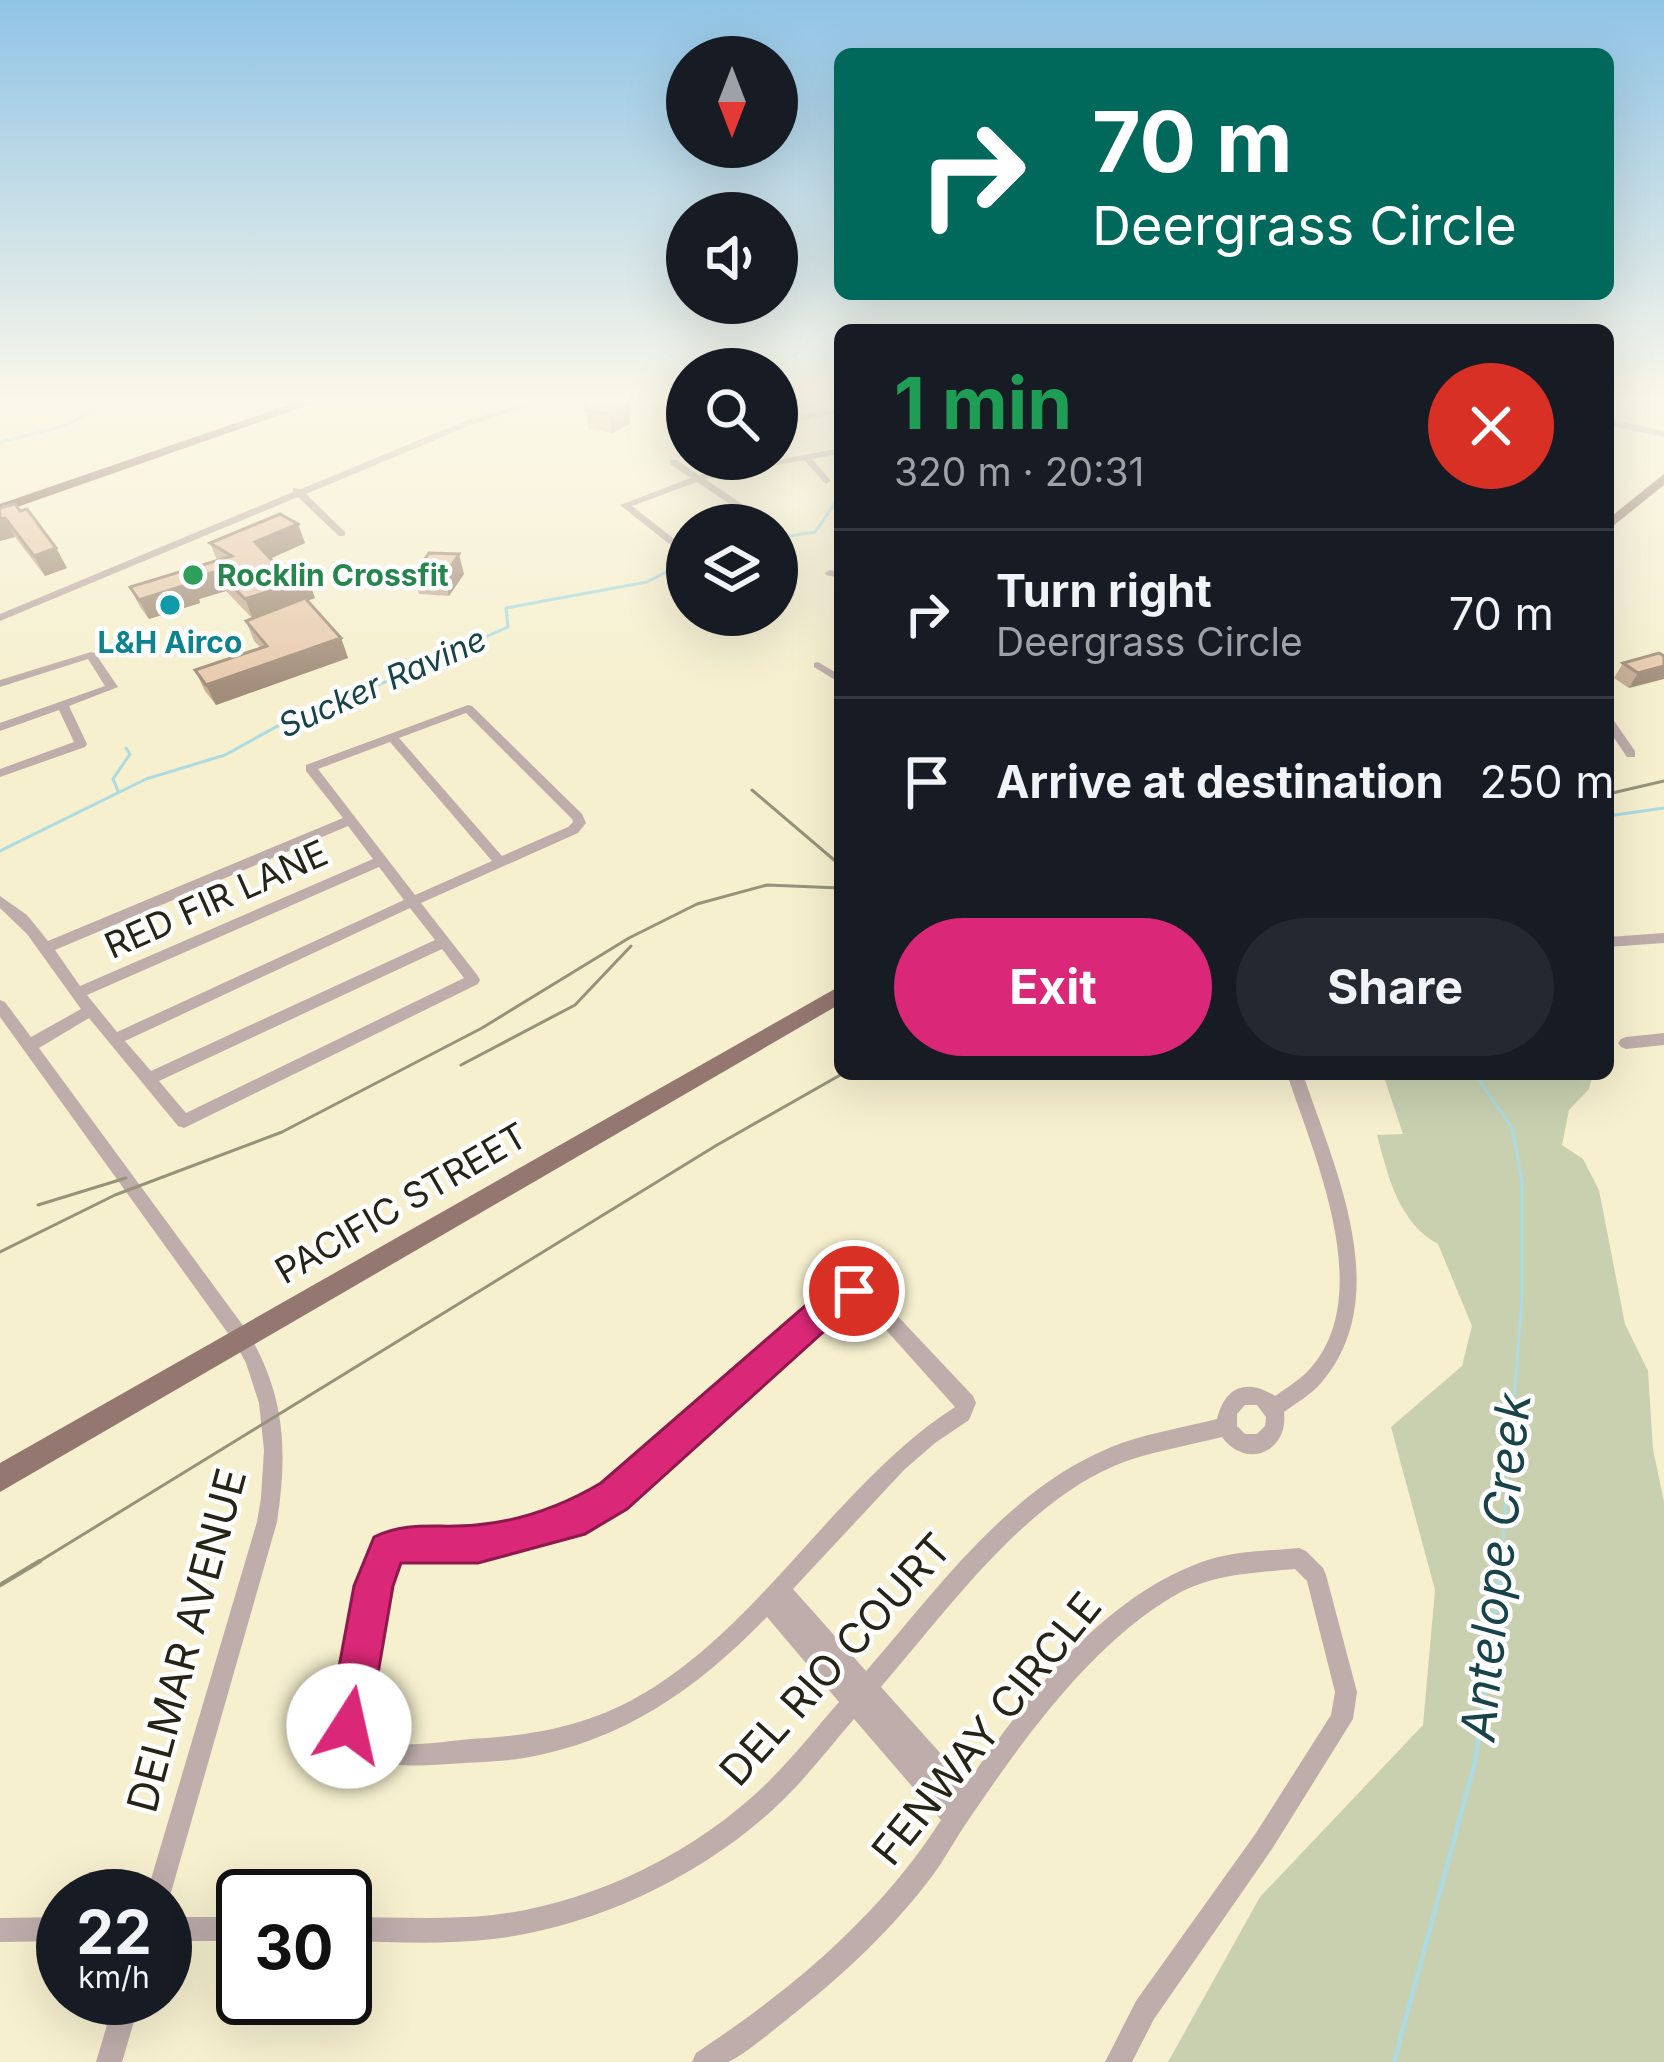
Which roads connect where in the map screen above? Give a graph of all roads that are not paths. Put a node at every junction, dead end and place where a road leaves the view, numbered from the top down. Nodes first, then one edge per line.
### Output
1 (283, 498) edge
2 (305, 498) edge
3 (646, 498) edge
4 (1638, 498) edge
5 (1630, 507) junction
6 (1614, 510) edge
7 (1614, 521) edge
8 (342, 534) dead end
9 (666, 538) edge
10 (0, 614) edge
11 (818, 664) dead end
12 (834, 676) edge
13 (0, 684) edge
14 (63, 706) junction
15 (0, 727) edge
16 (1614, 729) edge
17 (391, 736) junction
18 (1631, 754) dead end
19 (0, 773) edge
20 (348, 821) junction
21 (378, 862) junction
22 (500, 862) junction
23 (0, 901) edge
24 (413, 902) junction
25 (1664, 938) edge
26 (444, 942) junction
27 (1614, 942) edge
28 (45, 947) junction
29 (77, 993) junction
30 (834, 997) edge
31 (0, 1006) edge
32 (91, 1010) junction
33 (115, 1039) junction
34 (1664, 1039) edge
35 (1627, 1043) dead end
36 (29, 1046) junction
37 (149, 1079) junction
38 (1297, 1080) edge
39 (241, 1337) junction
40 (1271, 1410) junction
41 (1227, 1426) junction
42 (0, 1478) edge
43 (773, 1595) junction
44 (861, 1696) junction
45 (961, 1810) junction
46 (166, 1869) edge
47 (36, 1929) edge
48 (372, 1929) edge
49 (0, 1930) edge
50 (120, 2025) edge
51 (709, 2061) edge
52 (109, 2062) edge
53 (1118, 2062) edge

1 - 10 street
2 - 8 street
3 - 9 street
4 - 5 main road
5 - 6 main road
5 - 7 main road
11 - 12 street
13 - 14 street
14 - 15 street
14 - 19 street
16 - 18 street
17 - 20 street
17 - 22 street
17 - 22 street
20 - 21 street
20 - 28 street
21 - 24 street
21 - 29 street, RED FIR LANE
22 - 24 street
23 - 28 street
24 - 26 street
24 - 33 street
25 - 27 street
26 - 37 street
26 - 37 street
28 - 29 street
29 - 32 street
30 - 39 main road, PACIFIC STREET
31 - 36 street, DELMAR AVENUE
32 - 33 street
32 - 36 street
33 - 37 street
34 - 35 street
36 - 39 street, DELMAR AVENUE
38 - 40 street
39 - 42 main road, PACIFIC STREET
39 - 46 street, DELMAR AVENUE
40 - 41 street
40 - 41 street
41 - 44 street, DEL RIO COURT
43 - 43 street
43 - 44 street
44 - 45 street
44 - 48 street, DEL RIO COURT
45 - 51 street, FENWAY CIRCLE
45 - 53 street, FENWAY CIRCLE
47 - 49 street
50 - 52 street

